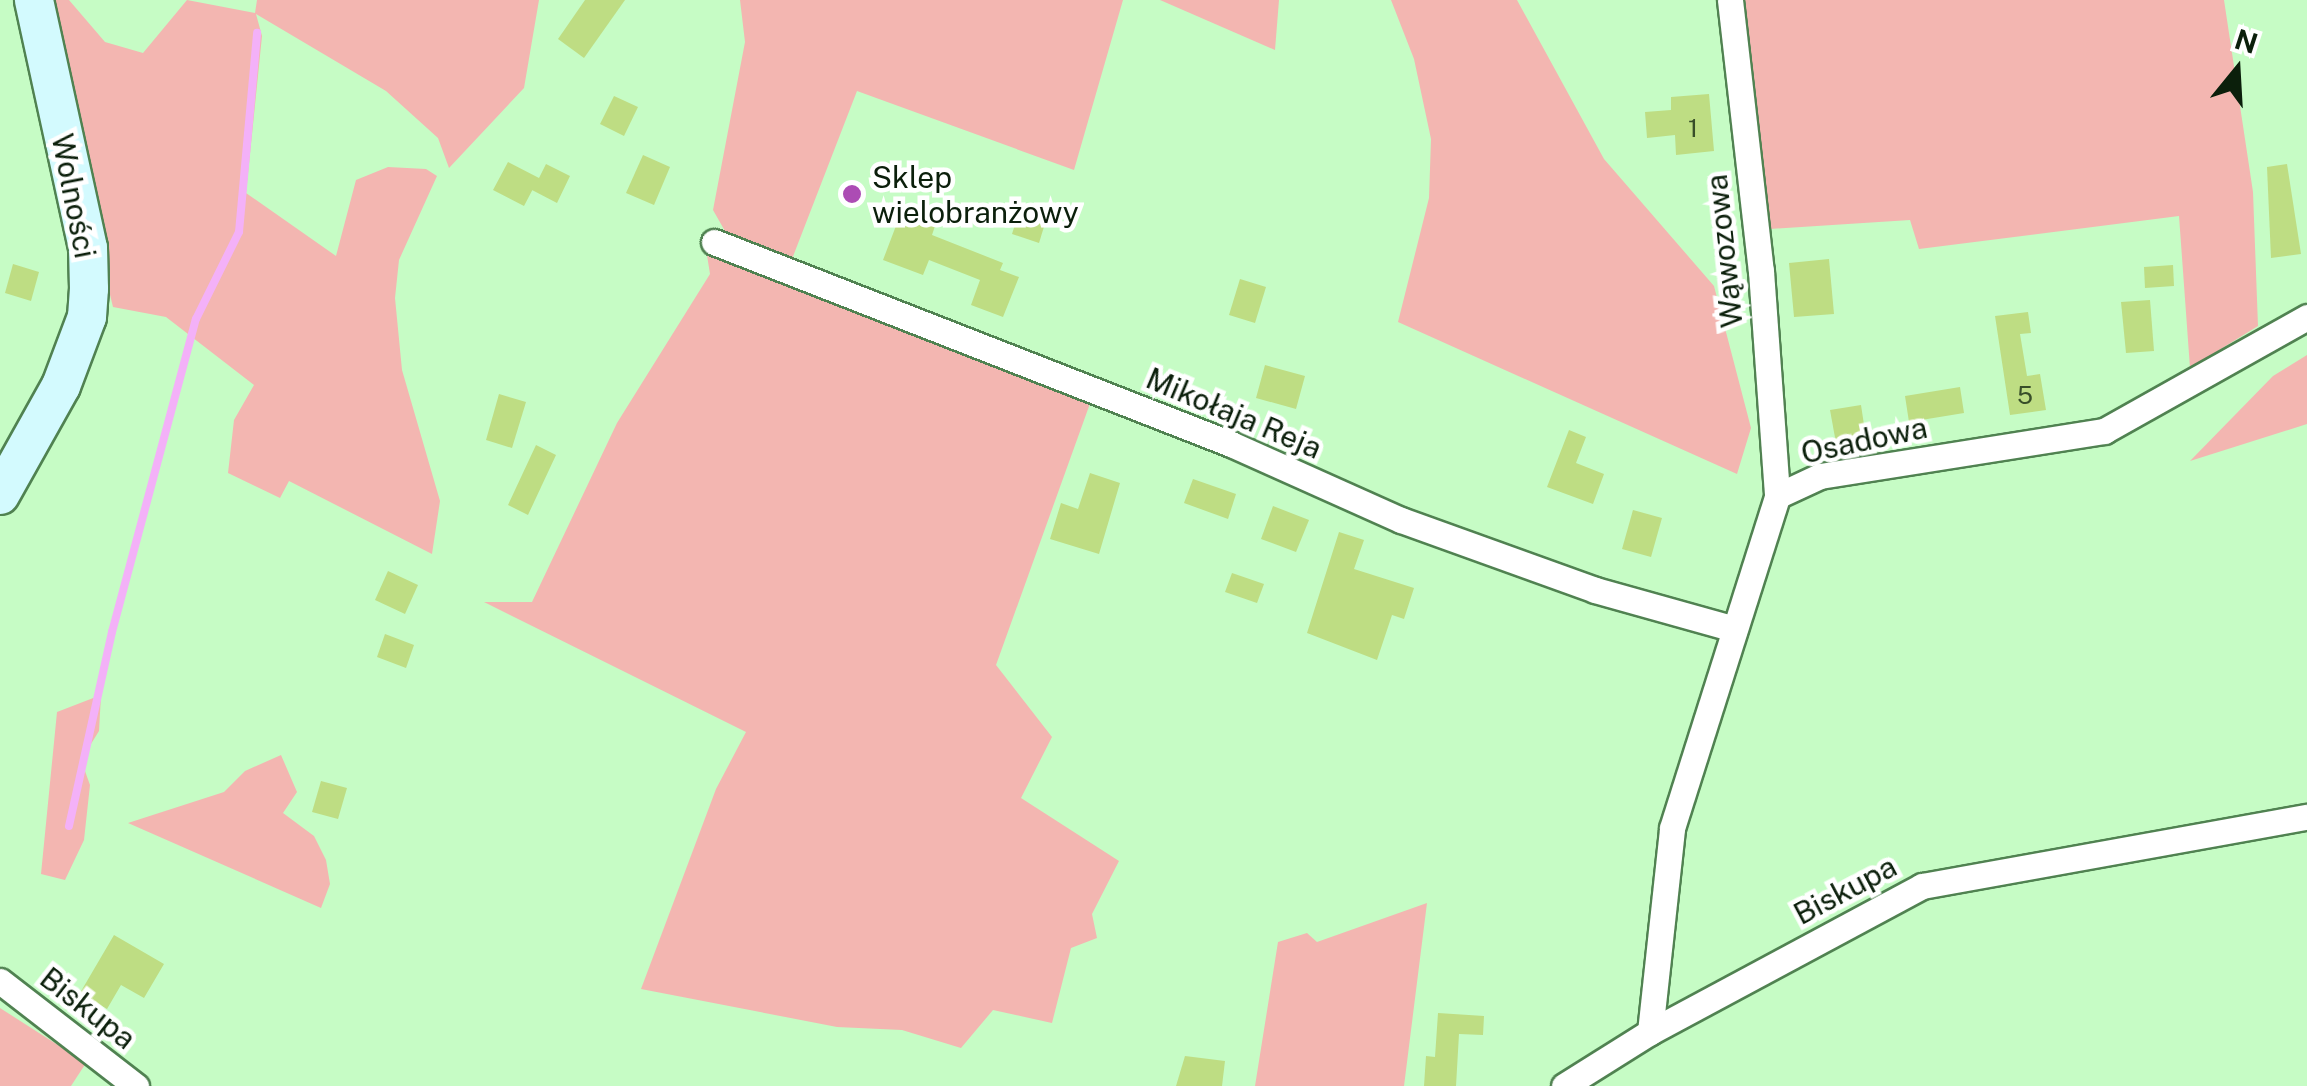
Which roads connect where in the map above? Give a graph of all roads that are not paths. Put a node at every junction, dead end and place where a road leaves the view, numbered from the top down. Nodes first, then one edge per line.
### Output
1 (34, 0) edge
2 (1730, 0) edge
3 (714, 242) dead end
4 (2307, 317) edge
5 (0, 494) edge
6 (1777, 496) junction
7 (1734, 629) junction
8 (2307, 817) edge
9 (0, 981) edge
10 (1650, 1032) junction
11 (136, 1086) edge
12 (1564, 1086) edge

1 - 5 street, Wolności
2 - 6 street, Wąwozowa
3 - 7 street, Mikołaja Reja
4 - 6 street, Osadowa
6 - 7 street, Osadowa
7 - 10 street, Osadowa
8 - 10 street, Biskupa
9 - 11 street, Biskupa
10 - 12 street, Biskupa

